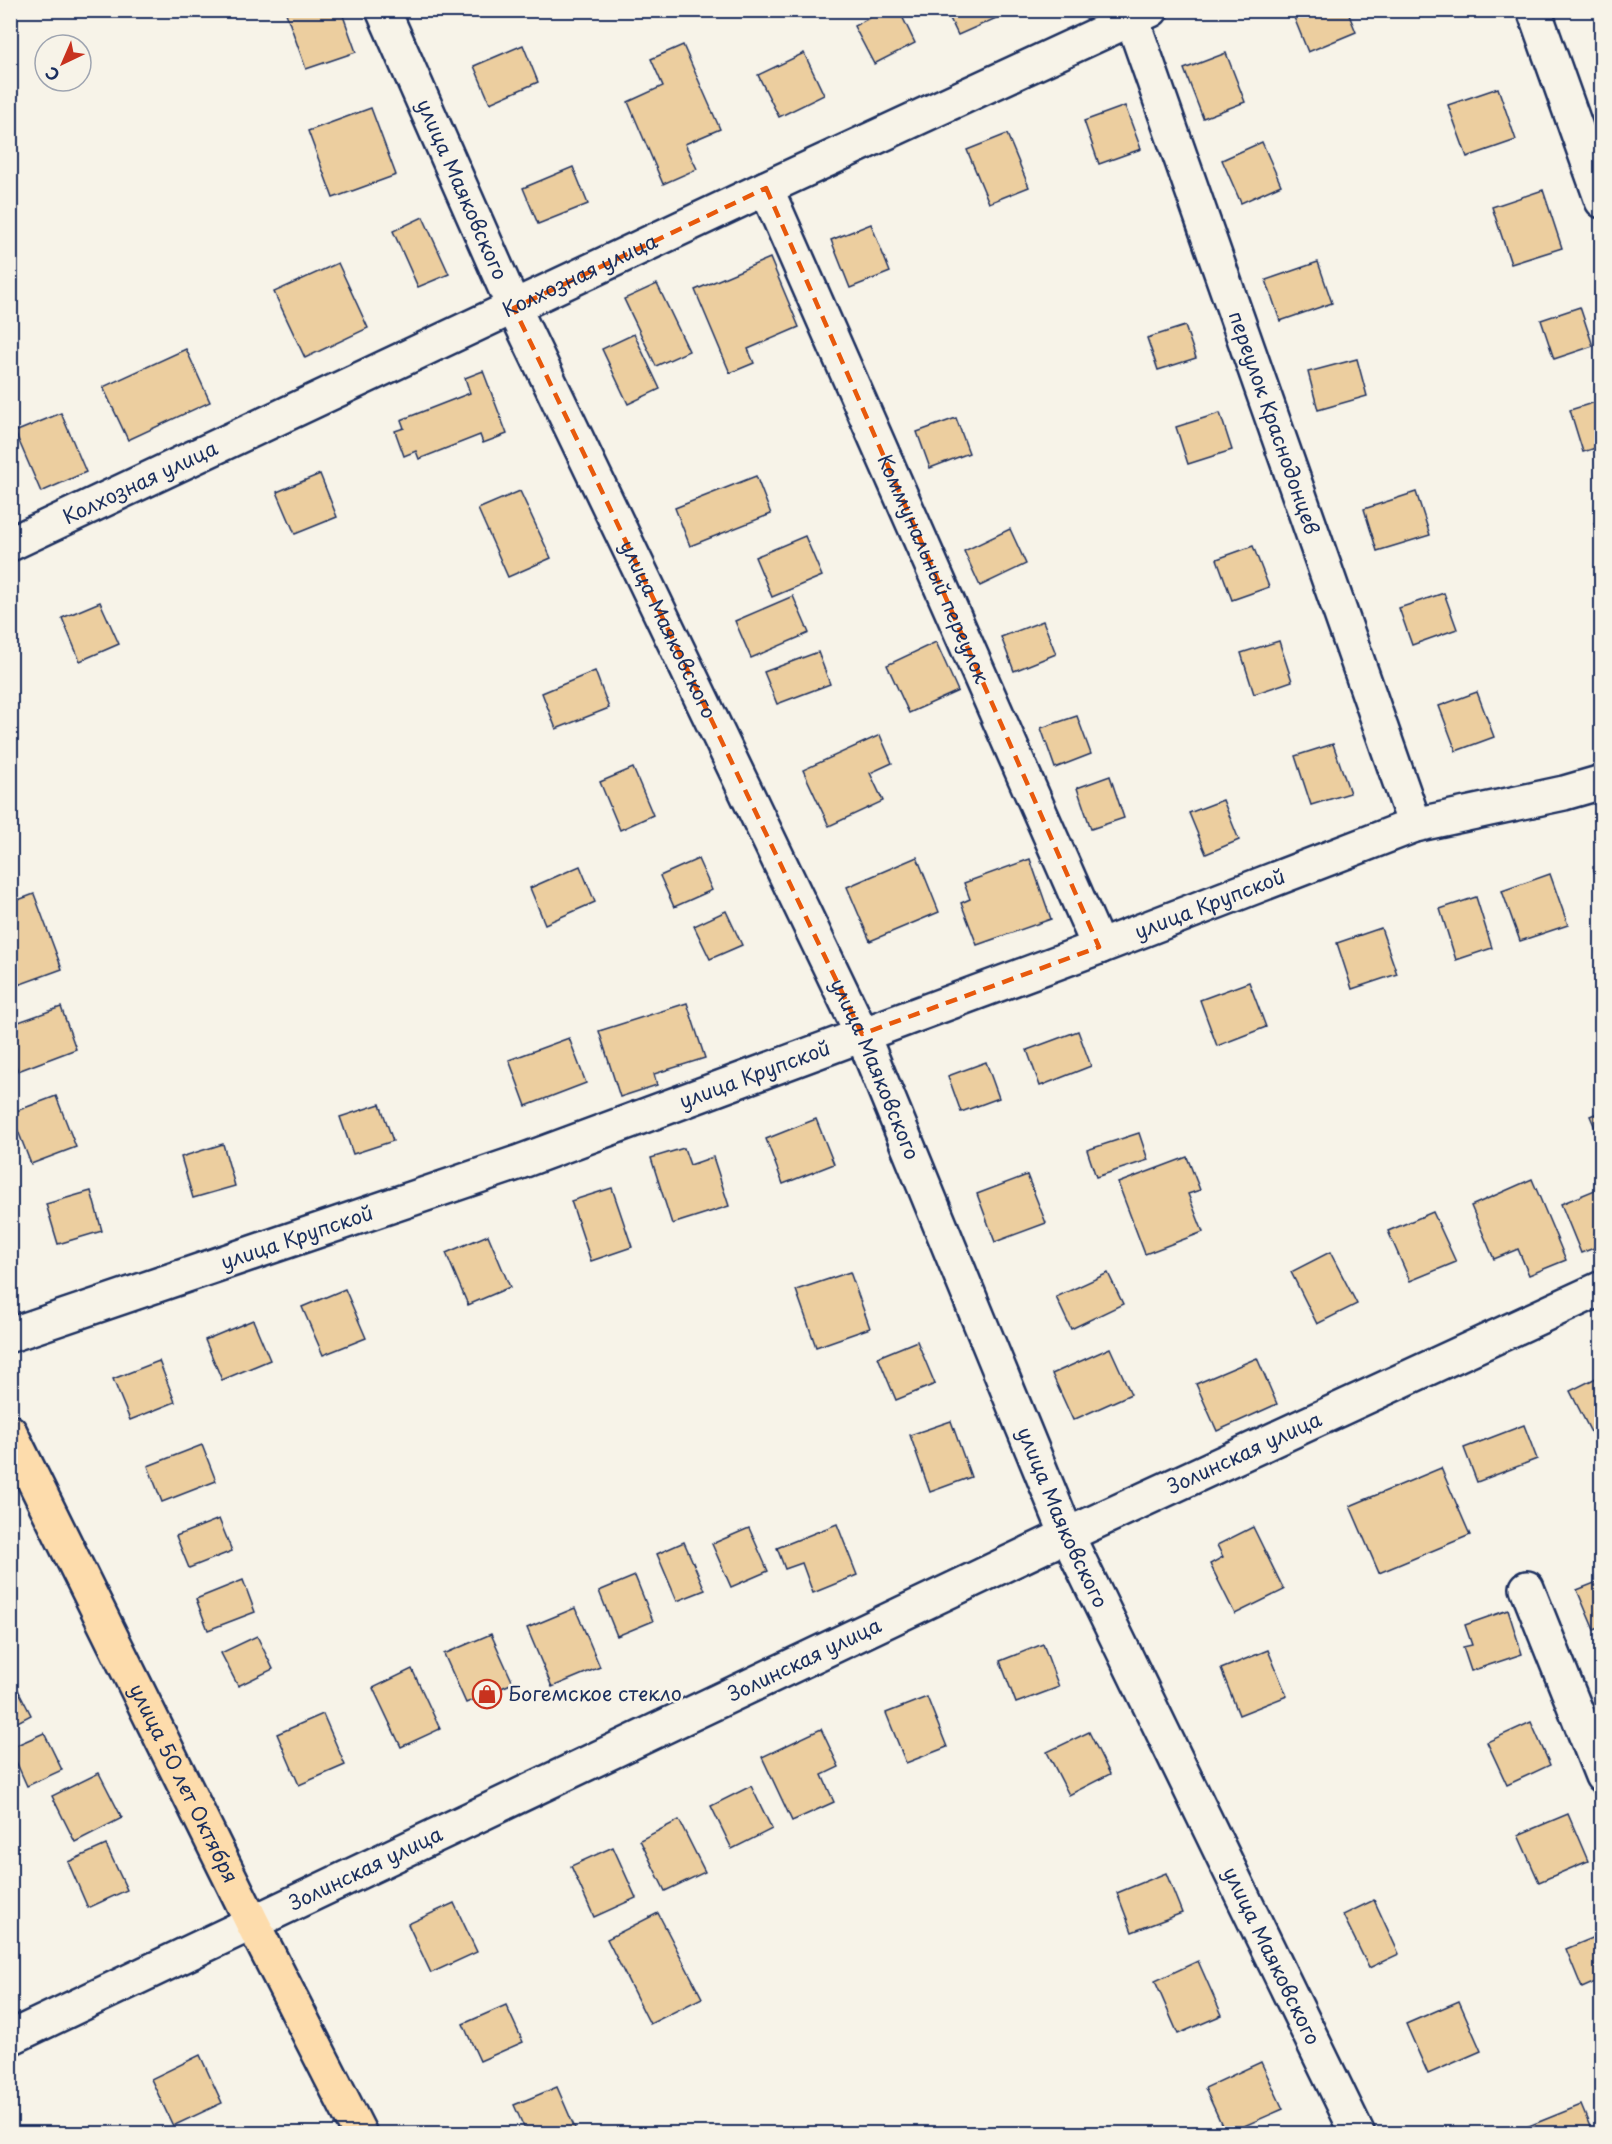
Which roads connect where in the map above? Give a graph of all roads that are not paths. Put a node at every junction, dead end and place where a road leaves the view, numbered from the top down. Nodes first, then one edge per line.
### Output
1 (383, 10) edge
2 (1534, 10) edge
3 (1141, 15) edge
4 (766, 188) junction
5 (1602, 201) edge
6 (514, 308) junction
7 (10, 544) edge
8 (1602, 782) edge
9 (1415, 825) junction
10 (1099, 947) junction
11 (862, 1034) junction
12 (1602, 1288) edge
13 (10, 1335) edge
14 (10, 1432) edge
15 (1067, 1535) junction
16 (1527, 1588) dead end
17 (1602, 1776) edge
18 (252, 1922) junction
19 (10, 2038) edge
20 (360, 2133) edge
21 (1358, 2133) edge

1 - 6 street, улица Маяковского
2 - 5 street
3 - 4 street, Колхозная улица
3 - 9 street, переулок Краснодонцев
4 - 6 street, Колхозная улица
4 - 10 street, Коммунальный переулок
6 - 7 street, Колхозная улица
6 - 11 street, улица Маяковского
8 - 9 street, улица Крупской
9 - 10 street, улица Крупской
10 - 11 street, улица Крупской
11 - 13 street, улица Крупской
11 - 15 street, улица Маяковского
12 - 15 street, Золинская улица
14 - 18 main road, улица 50 лет Октября
15 - 18 street, Золинская улица
15 - 21 street, улица Маяковского
16 - 17 street
18 - 19 street, Золинская улица
18 - 20 main road, улица 50 лет Октября

